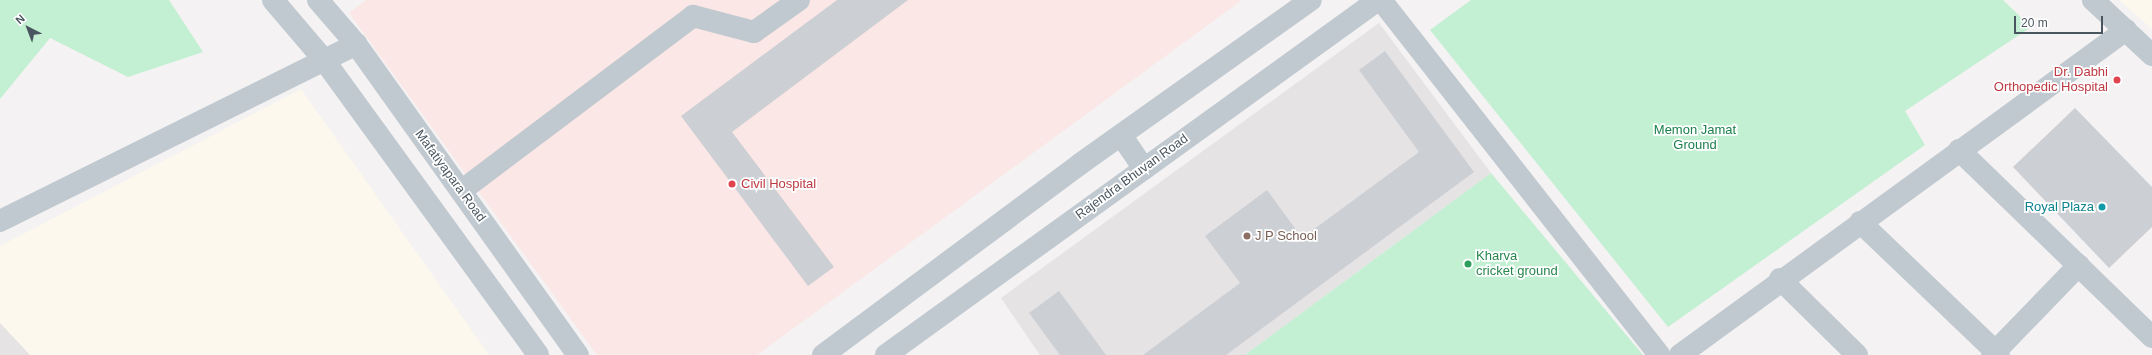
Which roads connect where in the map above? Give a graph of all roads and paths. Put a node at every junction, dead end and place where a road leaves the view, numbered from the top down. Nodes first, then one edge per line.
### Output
1 (272, 0) edge
2 (318, 0) edge
3 (799, 0) edge
4 (1311, 0) edge
5 (1378, 0) edge
6 (1381, 0) edge
7 (2093, 0) edge
8 (2126, 30) junction
9 (356, 44) junction
10 (2152, 55) edge
11 (324, 60) junction
12 (1121, 135) junction
13 (1959, 150) junction
14 (1144, 169) junction
15 (462, 191) junction
16 (0, 221) edge
17 (1860, 222) junction
18 (2079, 265) junction
19 (1780, 279) junction
20 (2152, 337) edge
21 (1996, 354) edge
22 (538, 355) edge
23 (578, 355) edge
24 (823, 355) edge
25 (886, 355) edge
26 (1659, 355) edge
27 (1680, 355) edge
28 (1857, 355) edge

1 - 11 street
2 - 9 street, Mafatiyapara Road
3 - 15 street
4 - 12 street
5 - 14 street, Rajendra Bhuvan Road
6 - 26 street
7 - 8 street
8 - 10 street
8 - 13 street
9 - 11 street
9 - 15 street, Mafatiyapara Road
11 - 16 street
11 - 22 street
12 - 14 street
12 - 24 street
13 - 17 street
13 - 18 street
14 - 25 street, Rajendra Bhuvan Road
15 - 23 street, Mafatiyapara Road
17 - 19 street
17 - 21 street
18 - 20 street
18 - 21 street
19 - 27 street
19 - 28 street

